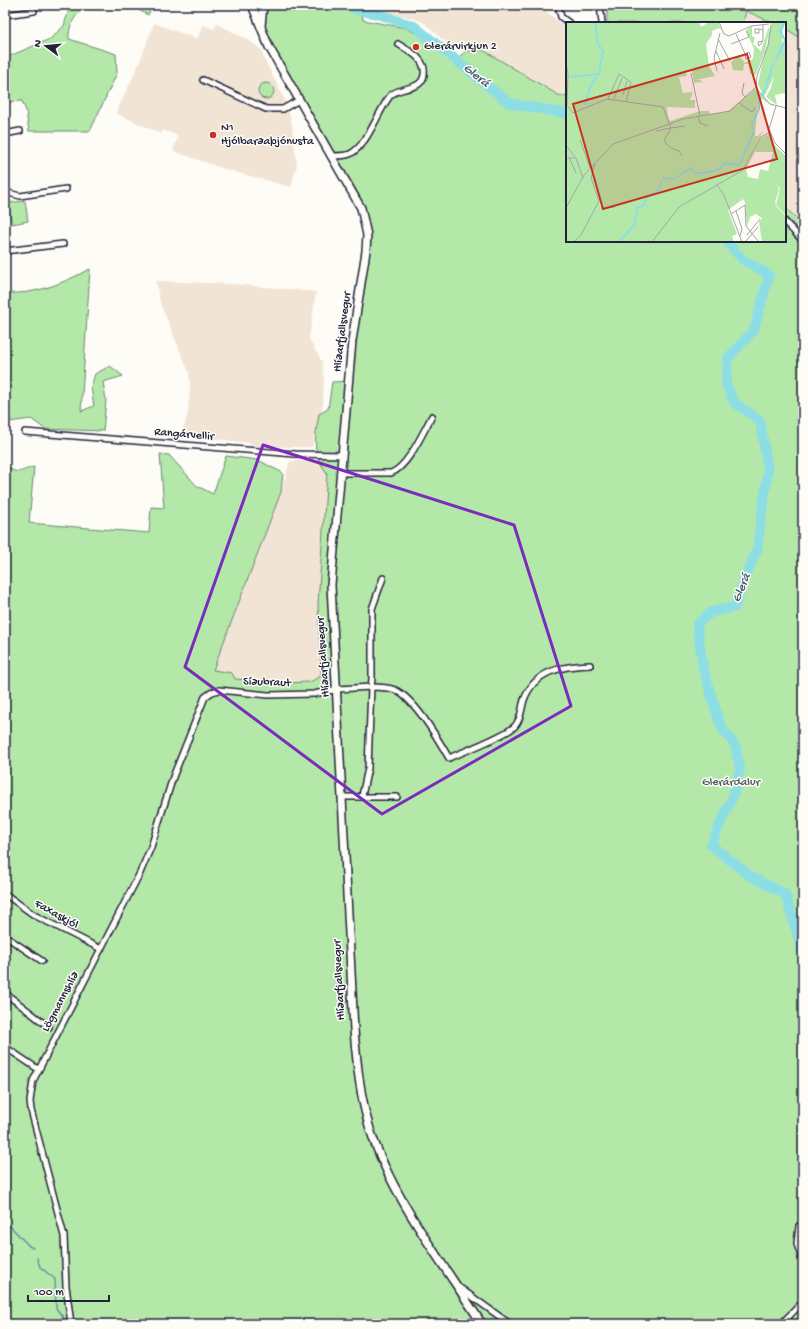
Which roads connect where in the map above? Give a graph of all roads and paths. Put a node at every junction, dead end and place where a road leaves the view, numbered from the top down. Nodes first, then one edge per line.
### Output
1 (33, 5) edge
2 (253, 5) edge
3 (261, 5) edge
4 (558, 5) edge
5 (600, 5) edge
6 (5, 15) edge
7 (568, 22) edge
8 (602, 22) edge
9 (261, 28) junction
10 (398, 44) dead end
11 (203, 80) dead end
12 (299, 100) junction
13 (20, 131) dead end
14 (5, 134) edge
15 (332, 156) junction
16 (66, 189) dead end
17 (5, 192) edge
18 (786, 223) edge
19 (803, 230) edge
20 (797, 234) junction
21 (803, 241) edge
22 (63, 244) dead end
23 (5, 251) edge
24 (432, 416) dead end
25 (25, 432) dead end
26 (342, 455) junction
27 (340, 473) junction
28 (383, 578) dead end
29 (590, 665) dead end
30 (370, 687) junction
31 (338, 689) junction
32 (202, 704) joint
33 (362, 796) junction
34 (343, 797) junction
35 (397, 797) dead end
36 (5, 894) edge
37 (5, 936) edge
38 (100, 949) junction
39 (42, 961) dead end
40 (5, 993) edge
41 (49, 1028) dead end
42 (5, 1047) edge
43 (38, 1069) junction
44 (799, 1226) dead end
45 (803, 1262) edge
46 (459, 1288) junction
47 (803, 1302) edge
48 (788, 1317) junction
49 (71, 1324) edge
50 (482, 1324) edge
51 (510, 1324) edge
52 (781, 1324) edge
53 (787, 1324) edge

1 - 6 street
2 - 3 main road
2 - 9 main road, Hlíðarfjallsvegur
3 - 9 main road, Hlíðarfjallsvegur
4 - 7 street
5 - 8 street
9 - 12 main road, Hlíðarfjallsvegur
10 - 15 street
11 - 12 street
12 - 15 main road, Hlíðarfjallsvegur
13 - 14 street
15 - 26 main road, Hlíðarfjallsvegur
16 - 17 street
18 - 20 street
19 - 20 street
20 - 21 street
22 - 23 street
24 - 27 street
25 - 26 street, Rangárvellir
26 - 27 main road, Hlíðarfjallsvegur
27 - 31 main road, Hlíðarfjallsvegur
28 - 30 street
29 - 30 street, Síðubraut
30 - 31 street, Síðubraut
30 - 33 street
31 - 32 street, Síðubraut
31 - 34 main road, Hlíðarfjallsvegur
32 - 38 street, Lögmannshlíð
33 - 34 street
33 - 35 street
34 - 46 main road, Hlíðarfjallsvegur
36 - 38 street, Faxaskjól
37 - 39 street
38 - 43 street, Lögmannshlíð
40 - 41 street
42 - 43 street
43 - 49 street, Lögmannshlíð
44 - 45 street
46 - 50 main road, Hlíðarfjallsvegur
46 - 51 street, Hlíðarfjallsvegur
47 - 48 street
48 - 52 street
48 - 53 street

